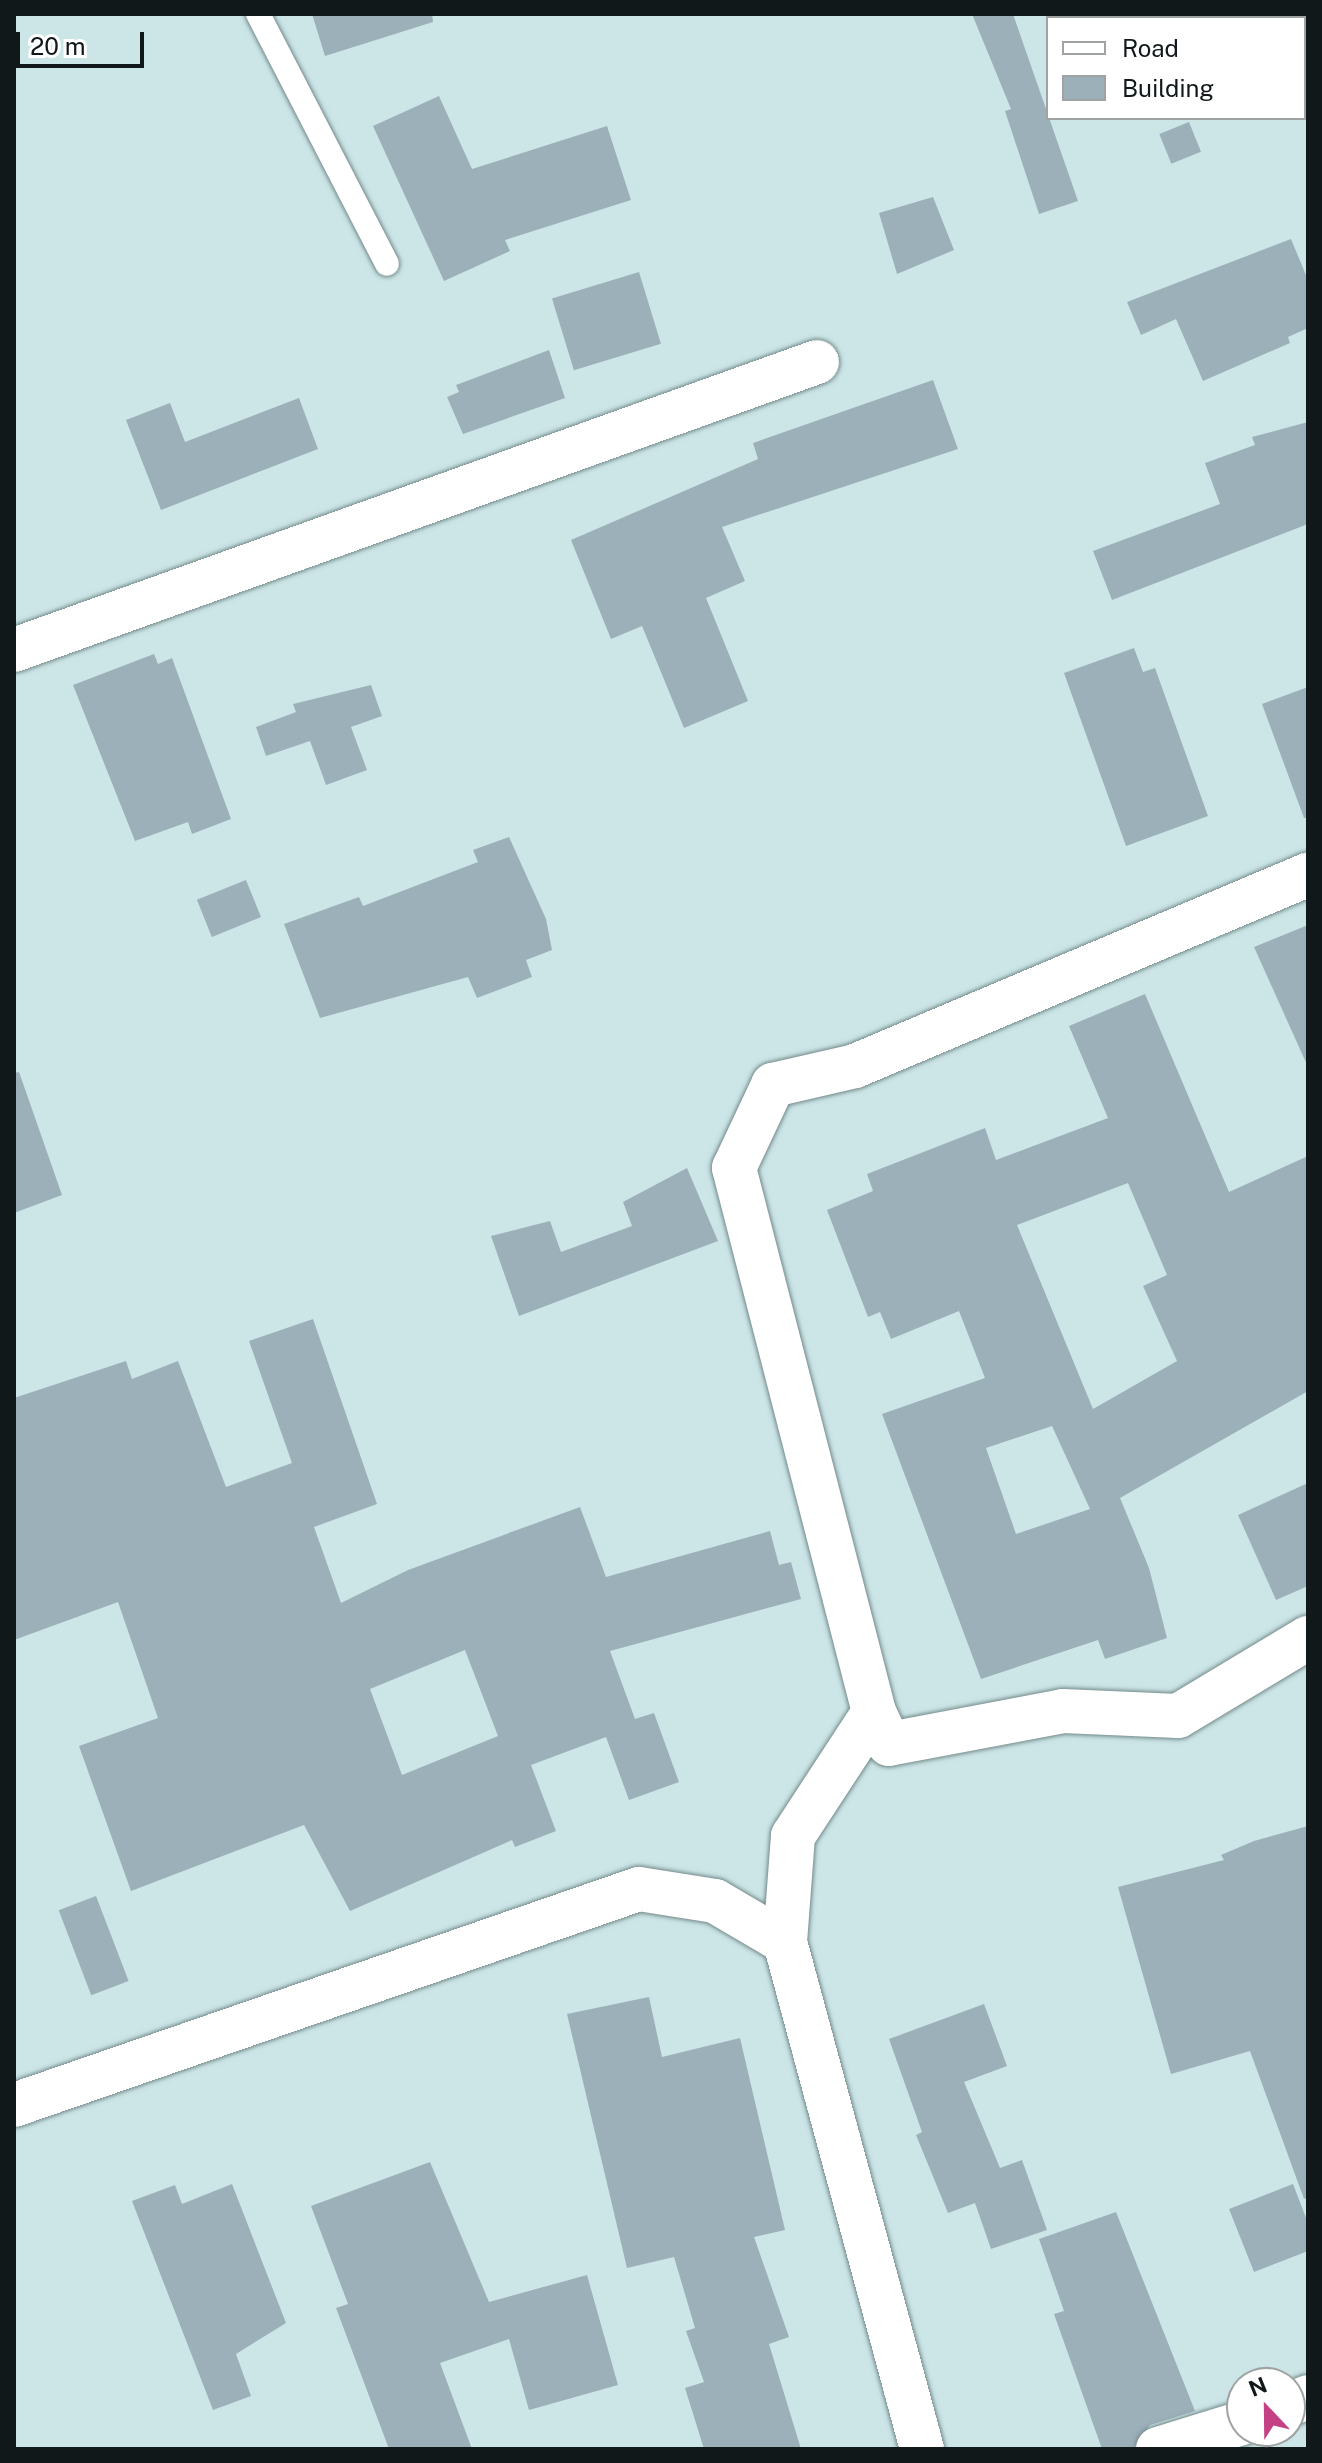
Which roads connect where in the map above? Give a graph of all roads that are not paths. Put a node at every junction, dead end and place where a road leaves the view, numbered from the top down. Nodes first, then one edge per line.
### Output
1 (258, 14) edge
2 (387, 264) dead end
3 (817, 362) dead end
4 (14, 650) edge
5 (1308, 875) edge
6 (1308, 1638) edge
7 (874, 1712) junction
8 (785, 1942) junction
9 (14, 2105) edge
10 (1226, 2428) edge
11 (922, 2449) edge
12 (1158, 2449) edge

1 - 2 lane
3 - 4 street
5 - 7 street
6 - 7 street
7 - 8 street
8 - 9 street
8 - 11 street
10 - 12 street

